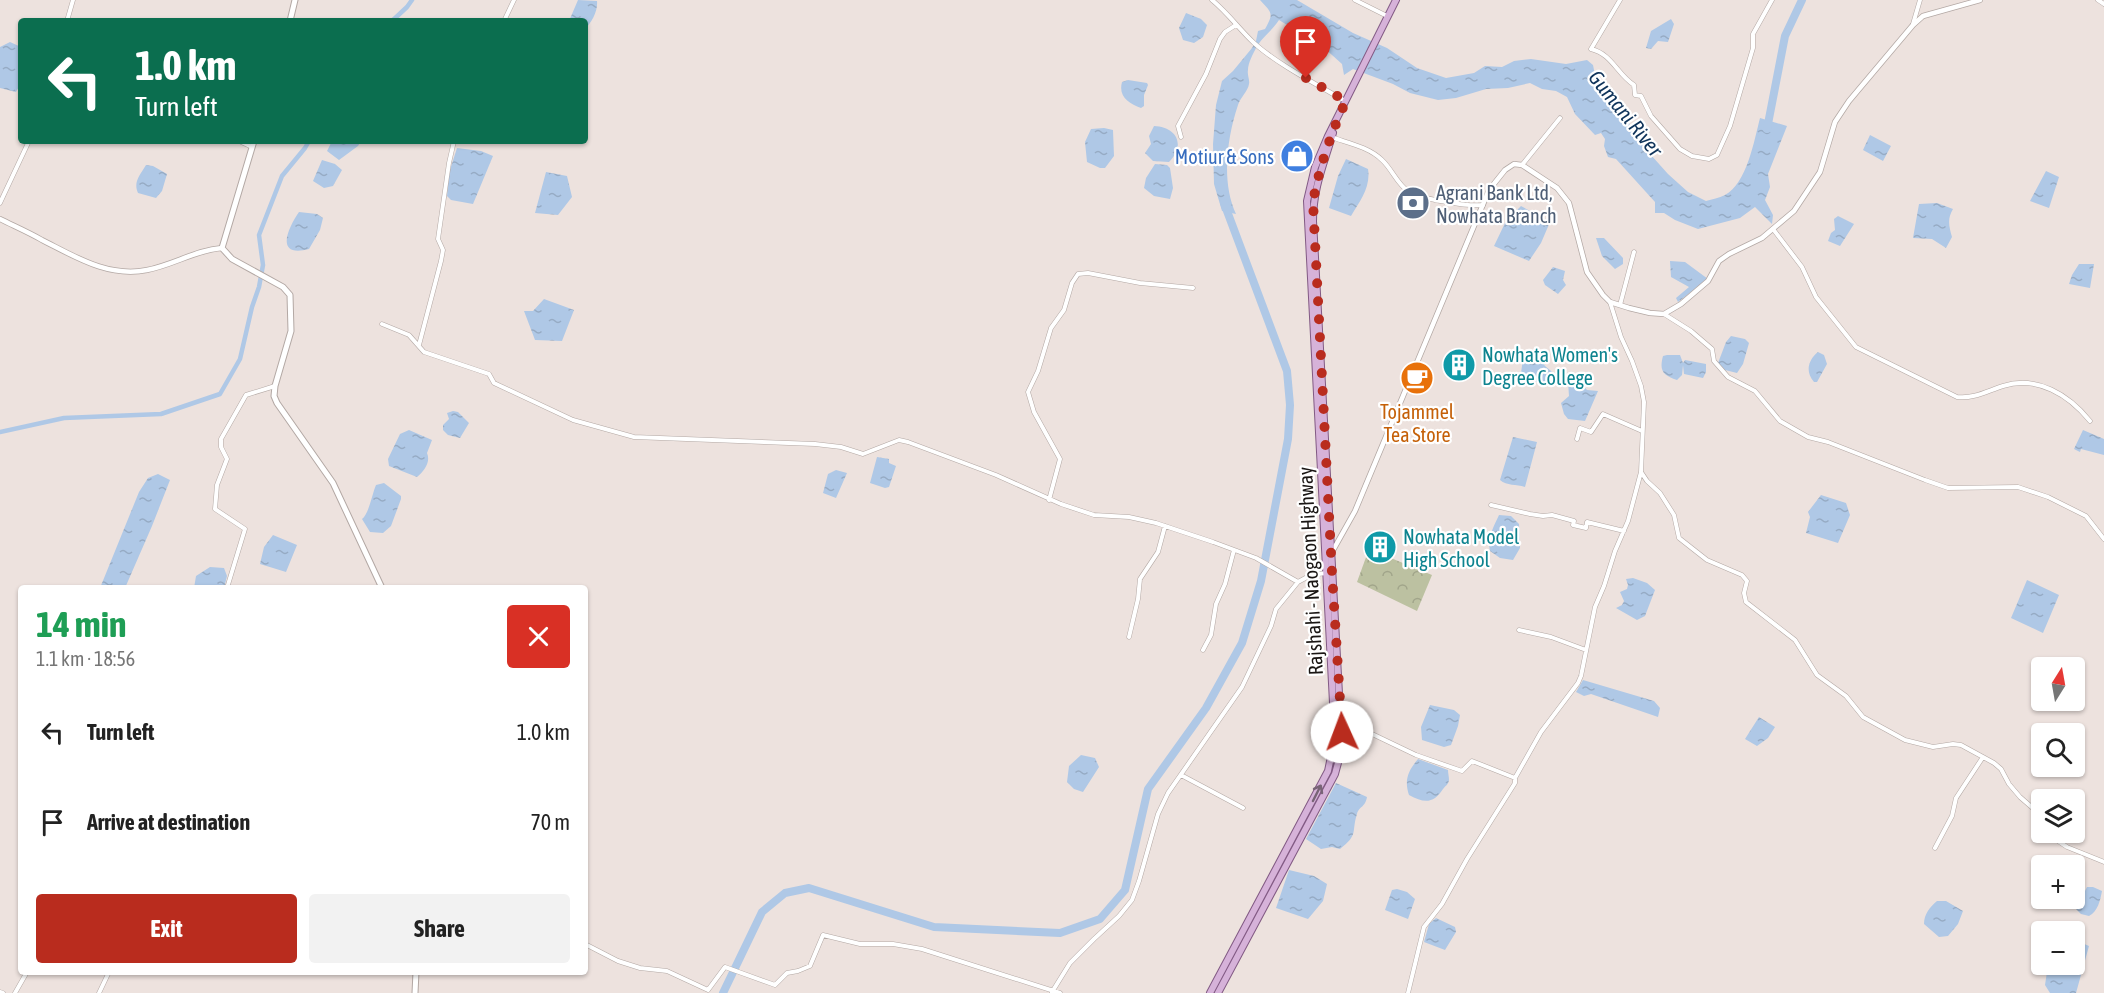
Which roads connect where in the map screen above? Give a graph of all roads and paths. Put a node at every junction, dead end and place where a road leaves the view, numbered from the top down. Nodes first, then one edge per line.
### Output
1 (73, 0) edge
2 (295, 0) edge
3 (514, 0) edge
4 (1212, 0) edge
5 (1355, 0) edge
6 (1396, 0) edge
7 (1620, 0) edge
8 (1772, 0) edge
9 (1920, 0) edge
10 (1980, 0) edge
11 (2098, 0) edge
12 (2104, 4) edge
13 (1387, 16) junction
14 (68, 18) edge
15 (291, 18) edge
16 (505, 18) edge
17 (1236, 25) junction
18 (1913, 25) junction
19 (1346, 101) junction
20 (1560, 118) dead end
21 (1329, 136) junction
22 (1181, 137) dead end
23 (27, 144) edge
24 (253, 144) edge
25 (453, 144) edge
26 (1522, 165) junction
27 (0, 203) edge
28 (1483, 205) junction
29 (0, 219) edge
30 (1773, 230) junction
31 (222, 248) junction
32 (1634, 252) dead end
33 (1193, 288) dead end
34 (1610, 302) junction
35 (1620, 305) junction
36 (1664, 314) junction
37 (382, 324) dead end
38 (419, 346) junction
39 (275, 386) junction
40 (2090, 421) dead end
41 (1642, 431) junction
42 (1577, 439) dead end
43 (1641, 472) junction
44 (1049, 500) junction
45 (1491, 505) dead end
46 (1326, 509) junction
47 (1165, 526) junction
48 (1624, 531) junction
49 (2104, 539) edge
50 (1234, 550) junction
51 (1331, 554) junction
52 (1326, 573) junction
53 (1298, 582) junction
54 (228, 585) edge
55 (381, 585) edge
56 (1519, 630) dead end
57 (1129, 637) dead end
58 (1203, 650) dead end
59 (1586, 650) junction
60 (1335, 669) junction
61 (1342, 724) junction
62 (1983, 758) junction
63 (1181, 775) junction
64 (1515, 778) junction
65 (2031, 806) edge
66 (1243, 807) dead end
67 (2061, 843) edge
68 (1935, 848) dead end
69 (2104, 862) edge
70 (588, 946) edge
71 (25, 975) edge
72 (108, 975) edge
73 (416, 975) edge
74 (1052, 992) edge
75 (15, 993) edge
76 (99, 993) edge
77 (415, 993) edge
78 (1060, 993) edge
79 (1210, 993) edge
80 (1218, 993) edge
81 (1408, 993) edge

1 - 14 street
2 - 15 main road
3 - 16 street
4 - 17 street
5 - 13 street
6 - 13 main road
7 - 8 street
9 - 18 street
10 - 18 street
11 - 12 street
13 - 19 main road, Rajshahi - Naogaon Highway
17 - 19 street
17 - 22 street
18 - 30 street
19 - 21 main road, Rajshahi - Naogaon Highway
20 - 26 street
21 - 28 street
21 - 46 main road, Rajshahi - Naogaon Highway
23 - 27 street
24 - 31 main road
25 - 38 street
26 - 28 street
26 - 34 street
28 - 51 street
29 - 31 street
30 - 36 street
30 - 40 street
31 - 39 main road
32 - 35 street
33 - 44 street
34 - 35 street
34 - 41 street
35 - 36 street
36 - 49 street
37 - 38 street
38 - 44 street
39 - 54 street
39 - 55 main road
41 - 42 street
41 - 43 street
43 - 48 street
43 - 62 street
44 - 47 street
45 - 48 street
46 - 51 main road, Rajshahi - Naogaon Highway
46 - 52 main road, Rajshahi - Naogaon Highway
47 - 50 street
47 - 57 street
48 - 59 street
50 - 53 street
50 - 58 street
51 - 60 main road, Rajshahi - Naogaon Highway
52 - 53 street
52 - 60 main road, Rajshahi - Naogaon Highway
53 - 63 street
56 - 59 street
59 - 64 street
60 - 61 main road, Rajshahi - Naogaon Highway
79 -> 60 main road, Rajshahi - Naogaon Highway
61 - 64 street
61 - 80 main road, Rajshahi - Naogaon Highway
62 - 65 street
62 - 68 street
63 - 66 street
63 - 74 street
64 - 81 street
67 - 69 street
70 - 74 street
71 - 75 street
72 - 76 street
73 - 77 main road
74 - 78 street

